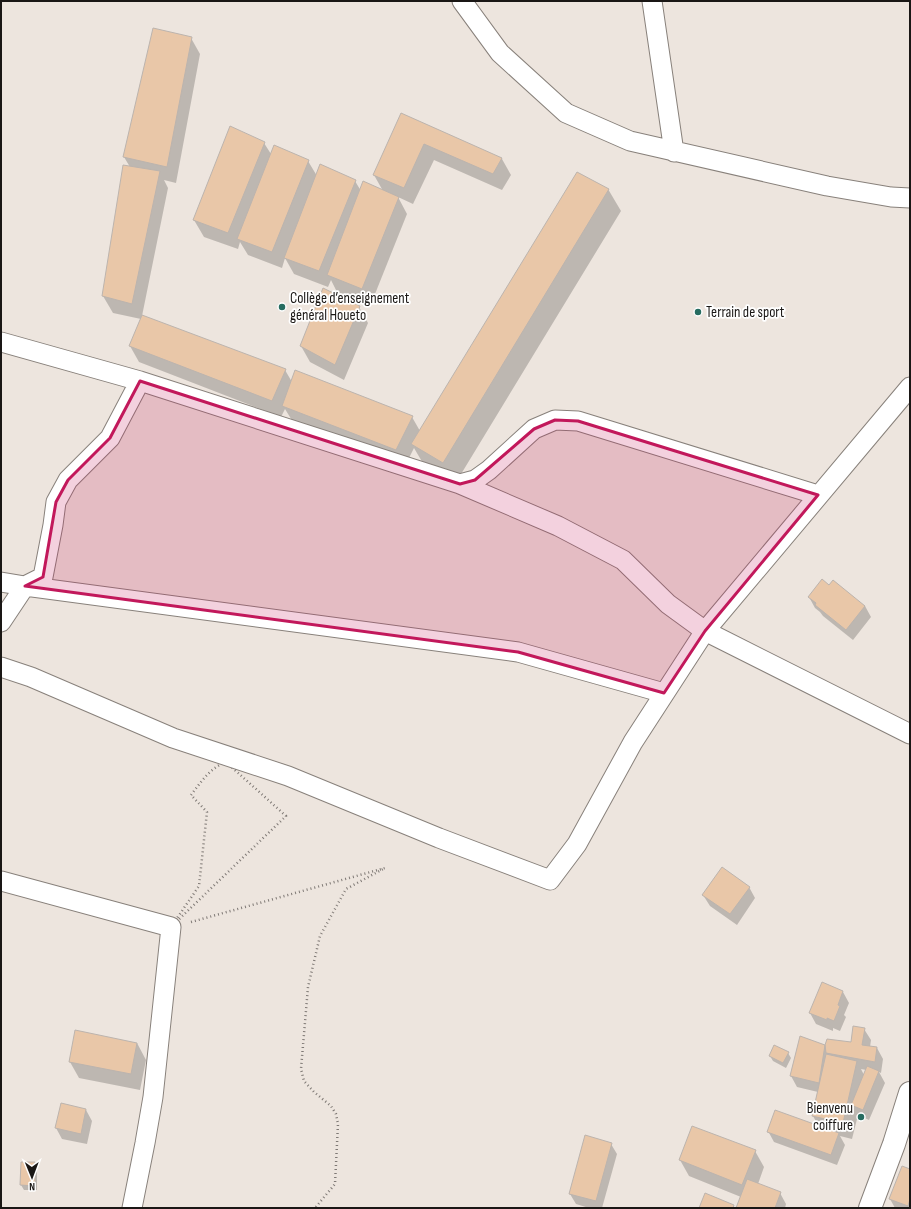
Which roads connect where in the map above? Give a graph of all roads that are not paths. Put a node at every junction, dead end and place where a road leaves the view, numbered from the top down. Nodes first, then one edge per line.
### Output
1 (462, 1) edge
2 (652, 1) edge
3 (674, 152) junction
4 (910, 198) edge
5 (1, 342) edge
6 (140, 381) junction
7 (910, 386) edge
8 (460, 484) junction
9 (818, 495) junction
10 (1, 582) edge
11 (25, 586) junction
12 (1, 622) edge
13 (704, 631) junction
14 (1, 667) edge
15 (664, 693) junction
16 (910, 734) edge
17 (1, 881) edge
18 (910, 1093) edge
19 (132, 1208) edge
20 (870, 1208) edge

1 - 3 street
2 - 3 street
3 - 4 street
5 - 6 street
6 - 8 street
6 - 11 street
7 - 9 street
8 - 9 street
8 - 13 street
9 - 13 street
10 - 11 street
11 - 12 street
11 - 15 street
13 - 15 street
13 - 16 street
14 - 15 street
17 - 19 street
18 - 20 street

